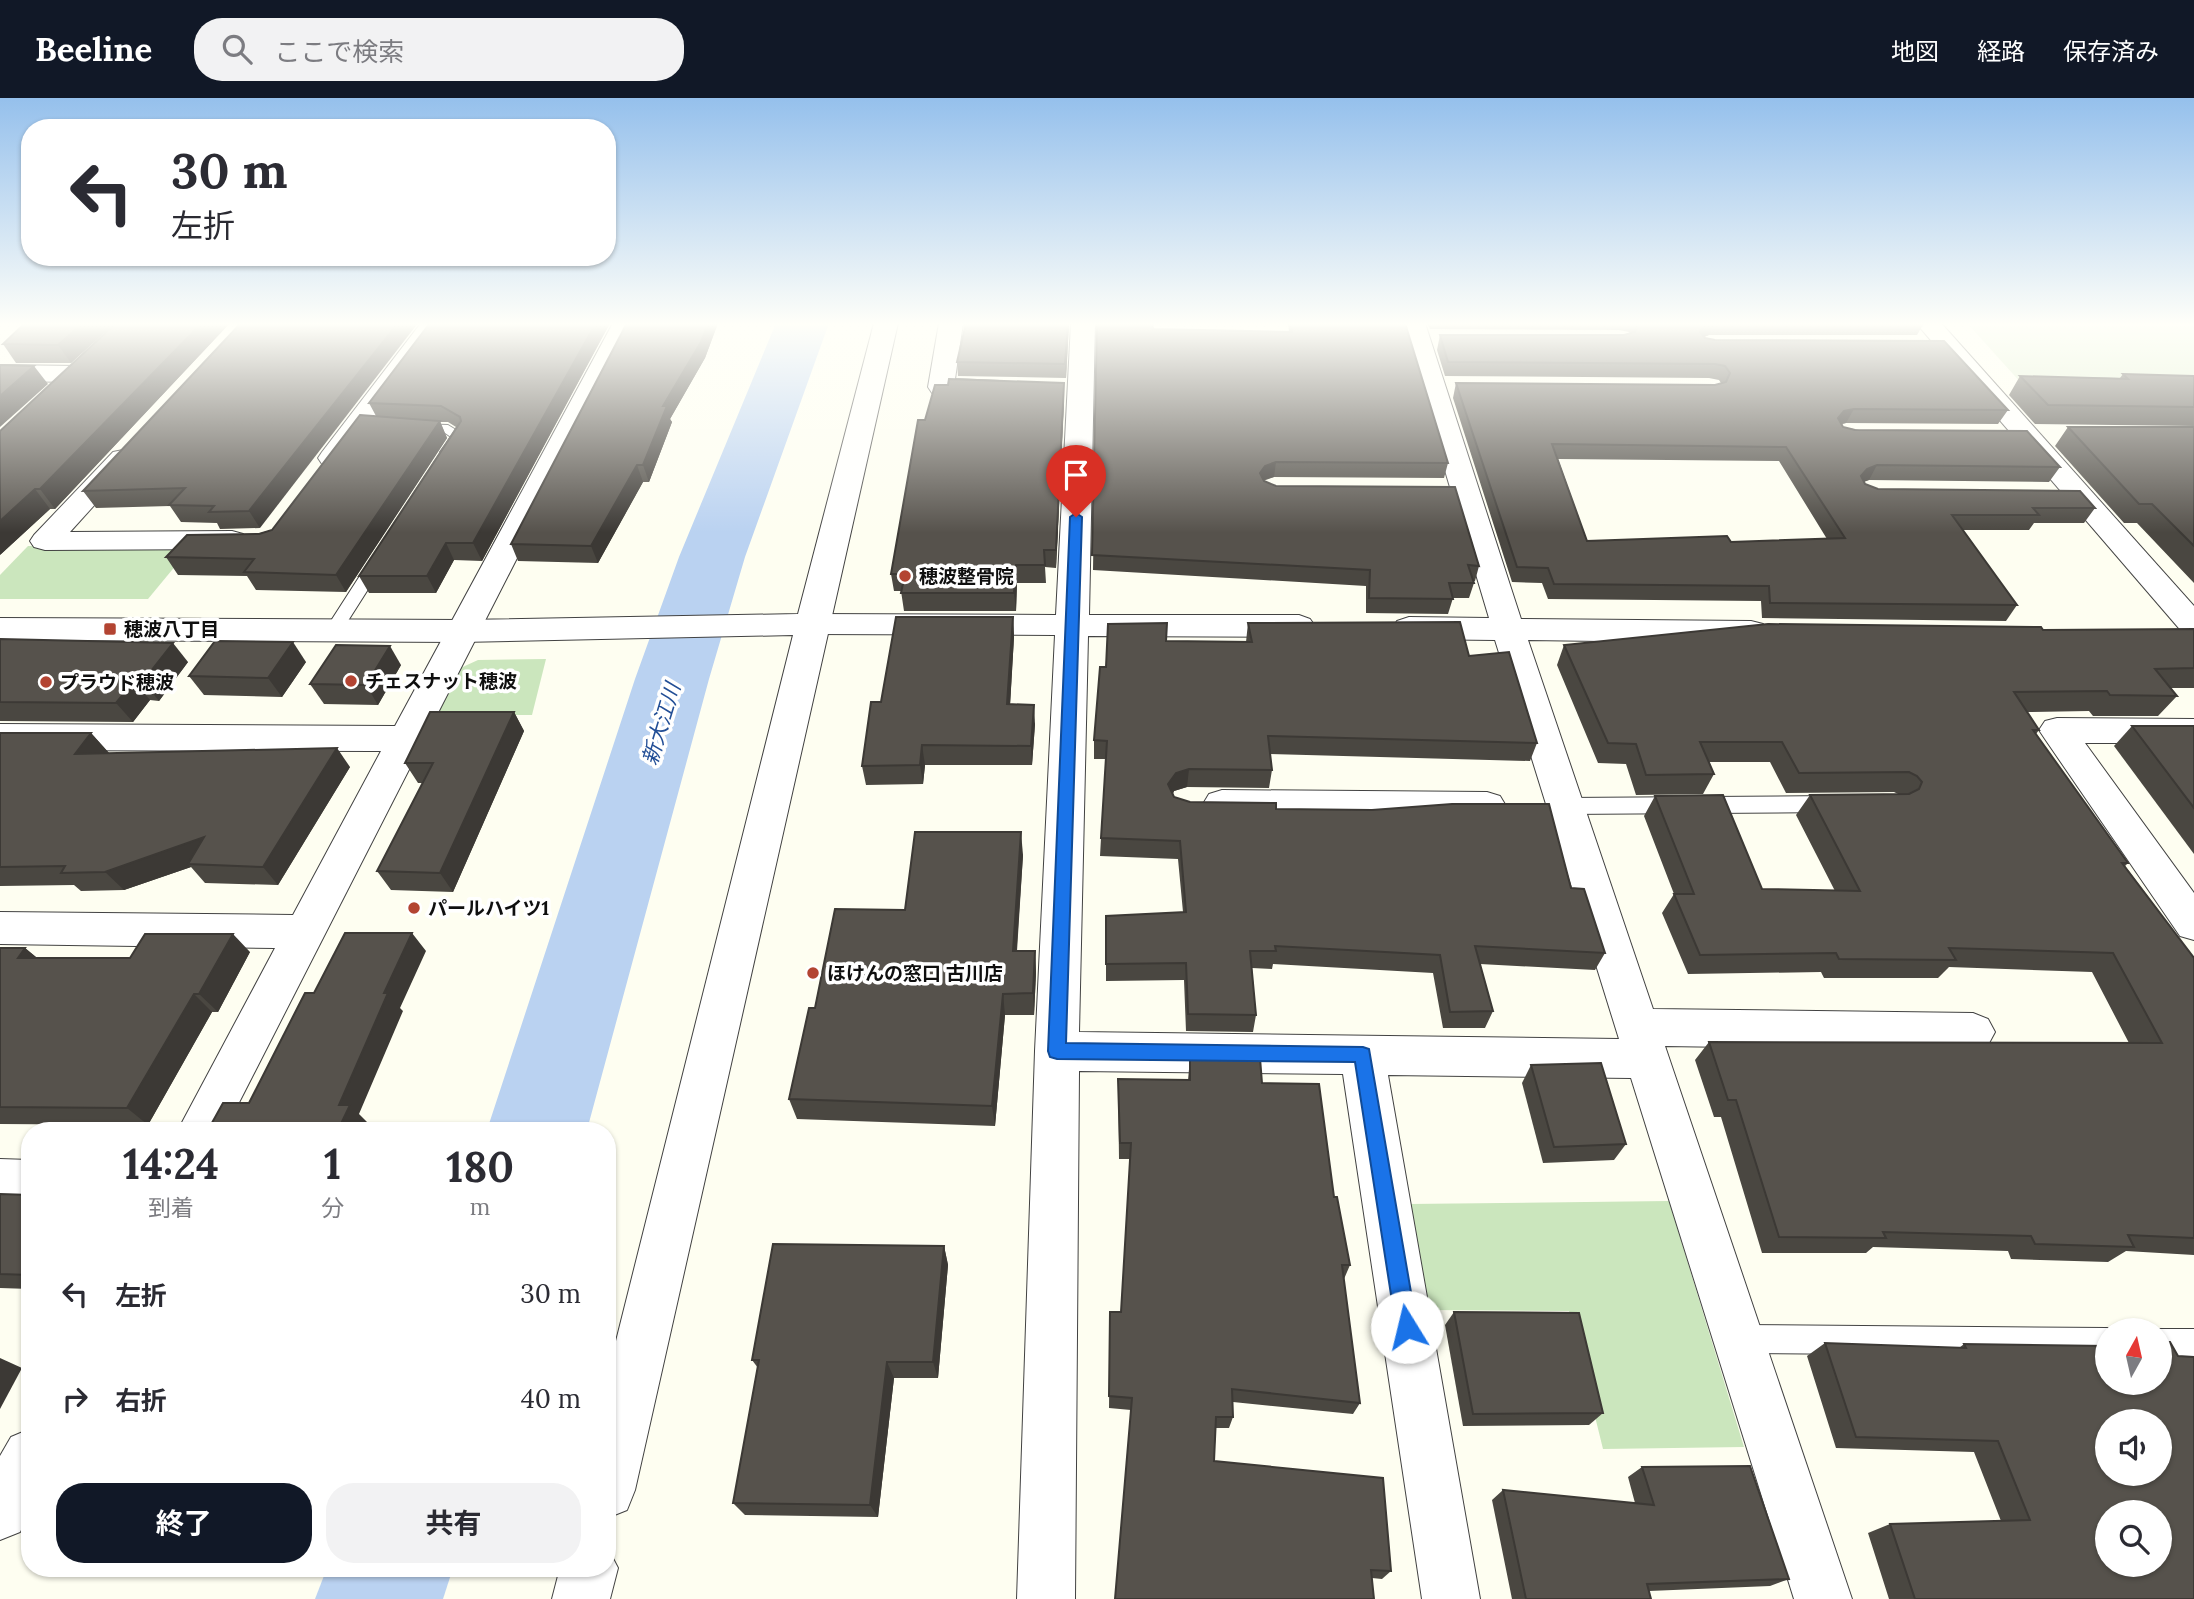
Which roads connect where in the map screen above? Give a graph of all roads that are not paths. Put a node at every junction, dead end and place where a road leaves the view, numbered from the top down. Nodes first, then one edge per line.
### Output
1 (57, 393) edge
2 (396, 393) edge
3 (588, 393) edge
4 (869, 393) edge
5 (1067, 393) edge
6 (1447, 393) edge
7 (1995, 393) edge
8 (51, 399) edge
9 (378, 427) junction
10 (1985, 434) edge
11 (2041, 434) junction
12 (137, 442) edge
13 (436, 470) edge
14 (317, 478) edge
15 (2040, 494) edge
16 (2080, 494) junction
17 (257, 540) edge
18 (384, 552) edge
19 (1073, 623) junction
20 (812, 624) junction
21 (1331, 627) edge
22 (1385, 627) edge
23 (0, 629) edge
24 (1508, 629) junction
25 (333, 631) junction
26 (461, 631) junction
27 (1782, 632) edge
28 (2185, 633) edge
29 (2194, 731) edge
30 (0, 737) edge
31 (407, 739) junction
32 (1853, 803) edge
33 (1188, 804) edge
34 (1565, 806) junction
35 (2194, 924) edge
36 (0, 928) edge
37 (305, 932) junction
38 (1973, 1032) dead end
39 (1642, 1043) junction
40 (1057, 1051) junction
41 (1363, 1055) junction
42 (205, 1122) edge
43 (0, 1181) edge
44 (21, 1182) edge
45 (1738, 1339) junction
46 (2095, 1342) edge
47 (2172, 1343) edge
48 (2194, 1343) edge
49 (616, 1452) edge
50 (21, 1473) edge
51 (0, 1512) edge
52 (587, 1577) edge
53 (582, 1599) edge
54 (1046, 1599) edge
55 (1451, 1599) edge
56 (1823, 1599) edge

1 - 8 street
2 - 9 street
3 - 26 street
4 - 20 street
5 - 19 street
6 - 24 street
7 - 11 street
9 - 13 lane
9 - 14 street
10 - 11 street
11 - 16 street
12 - 17 street
15 - 16 street
16 - 28 street
18 - 25 lane
19 - 20 street
19 - 21 street
19 - 40 street
20 - 26 street
20 - 49 street
22 - 24 street
23 - 25 street
24 - 27 street
24 - 34 street
25 - 26 street
26 - 31 street
29 - 35 street
30 - 31 street
31 - 37 street
32 - 34 lane
33 - 34 street
34 - 39 street
36 - 37 street
37 - 42 street
38 - 39 street
39 - 41 street
39 - 45 street
40 - 41 street
40 - 54 street
41 - 55 street
43 - 44 street
45 - 46 lane
45 - 56 street
47 - 48 lane
50 - 51 street
52 - 53 street

